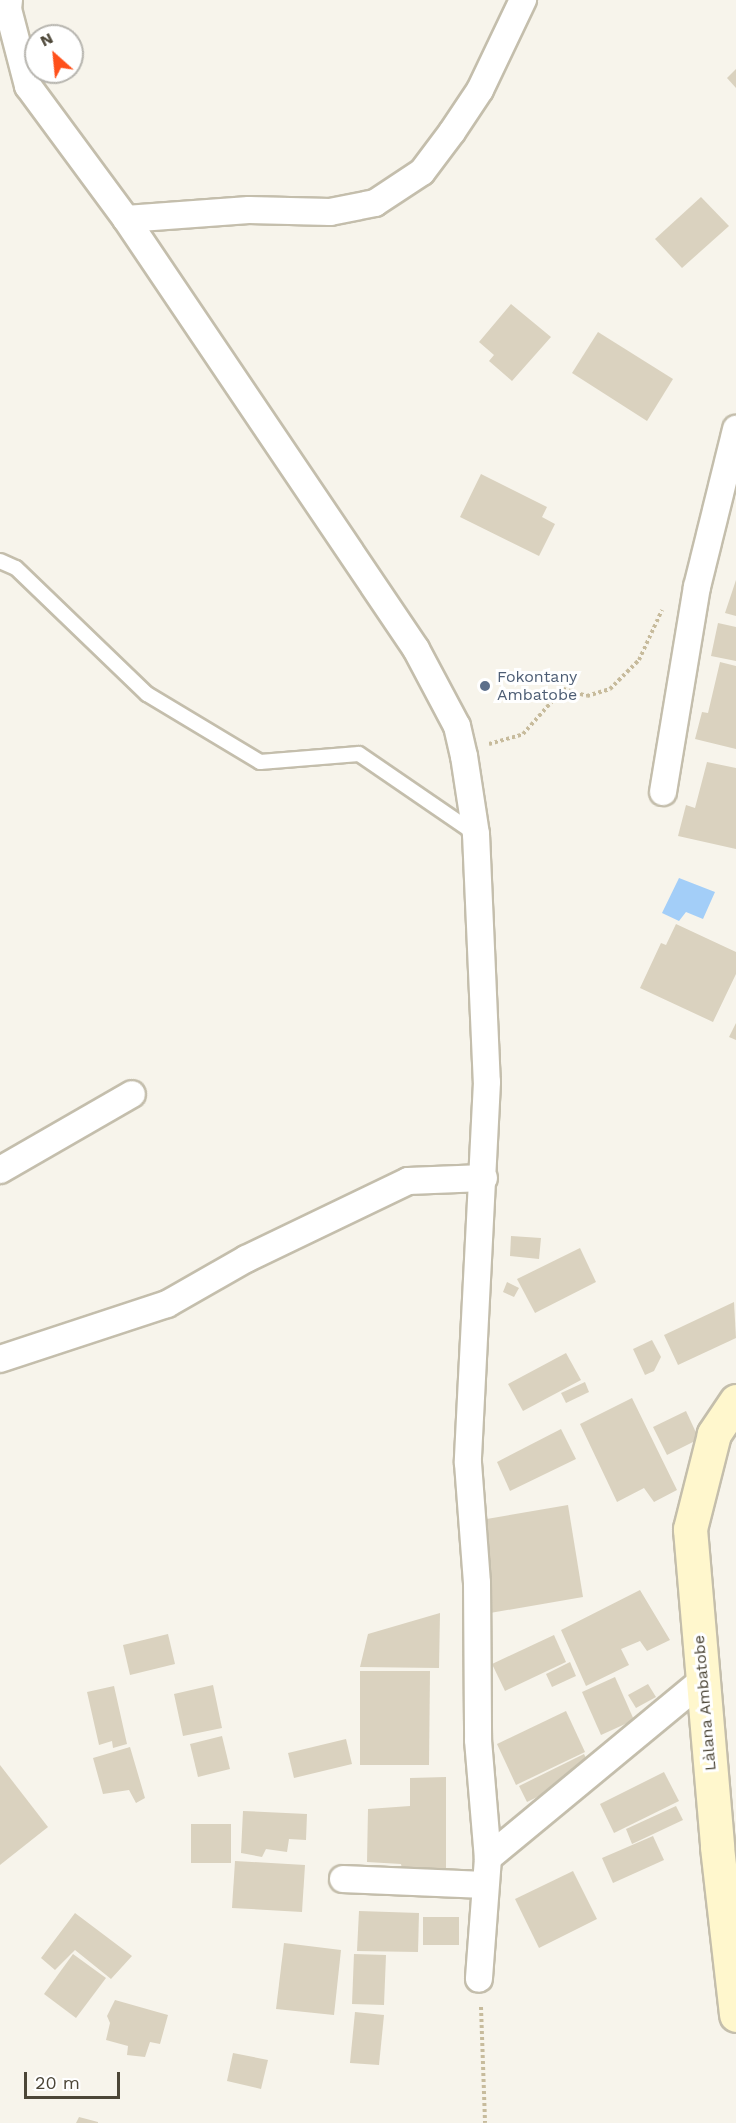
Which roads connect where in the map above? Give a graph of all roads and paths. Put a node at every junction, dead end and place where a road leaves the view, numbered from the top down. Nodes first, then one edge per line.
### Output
1 (9, 0) edge
2 (523, 0) edge
3 (126, 219) junction
4 (736, 429) edge
5 (0, 561) edge
6 (666, 598) dead end
7 (482, 745) dead end
8 (663, 792) dead end
9 (476, 834) junction
10 (132, 1094) dead end
11 (0, 1170) edge
12 (484, 1178) junction
13 (0, 1359) edge
14 (736, 1401) edge
15 (703, 1680) junction
16 (488, 1858) junction
17 (343, 1879) dead end
18 (484, 1885) junction
19 (479, 1979) joint
20 (736, 2015) edge
21 (485, 2123) edge

1 - 3 street
2 - 3 street
3 - 9 street
4 - 8 street
5 - 9 lane
6 - 7 path
9 - 12 street
10 - 11 street
12 - 13 street
12 - 16 street
14 - 15 street, Làlana Ambatobe
15 - 16 street
15 - 20 street, Làlana Ambatobe
16 - 18 street
17 - 18 street
18 - 19 street
19 - 21 path

